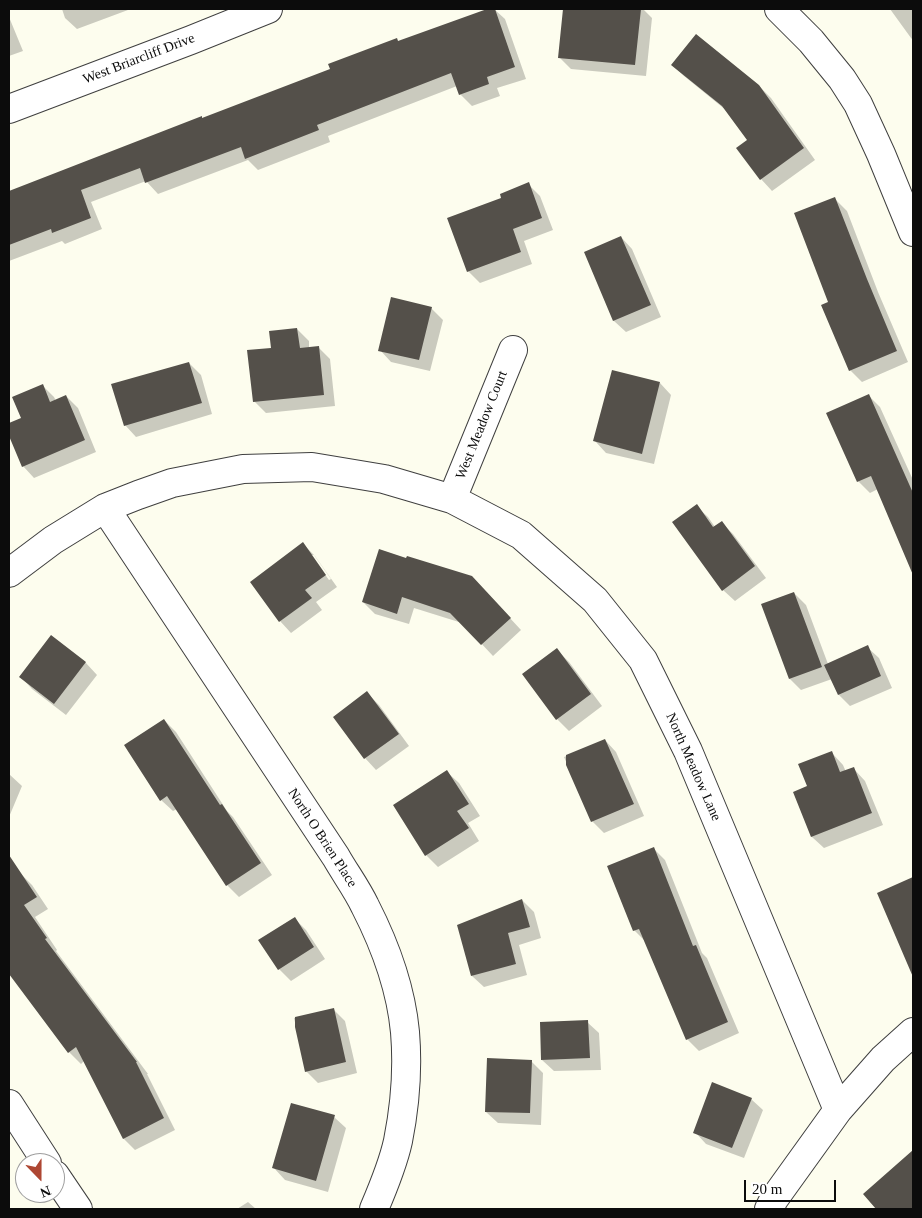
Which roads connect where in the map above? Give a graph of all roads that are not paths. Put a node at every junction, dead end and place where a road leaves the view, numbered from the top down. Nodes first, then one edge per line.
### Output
1 (268, 9) edge
2 (779, 9) edge
3 (9, 109) edge
4 (913, 232) edge
5 (513, 350) dead end
6 (452, 499) junction
7 (105, 508) junction
8 (9, 573) edge
9 (913, 1032) edge
10 (9, 1104) edge
11 (838, 1110) junction
12 (41, 1153) edge
13 (65, 1189) edge
14 (78, 1209) edge
15 (374, 1209) edge
16 (769, 1209) edge

1 - 3 street, West Briarcliff Drive
2 - 4 street
5 - 6 street, West Meadow Court
6 - 7 street, North Meadow Lane
6 - 11 street, North Meadow Lane
7 - 8 street, North Meadow Lane
7 - 15 street, North O Brien Place
9 - 11 street
10 - 12 street
11 - 16 street
13 - 14 street

